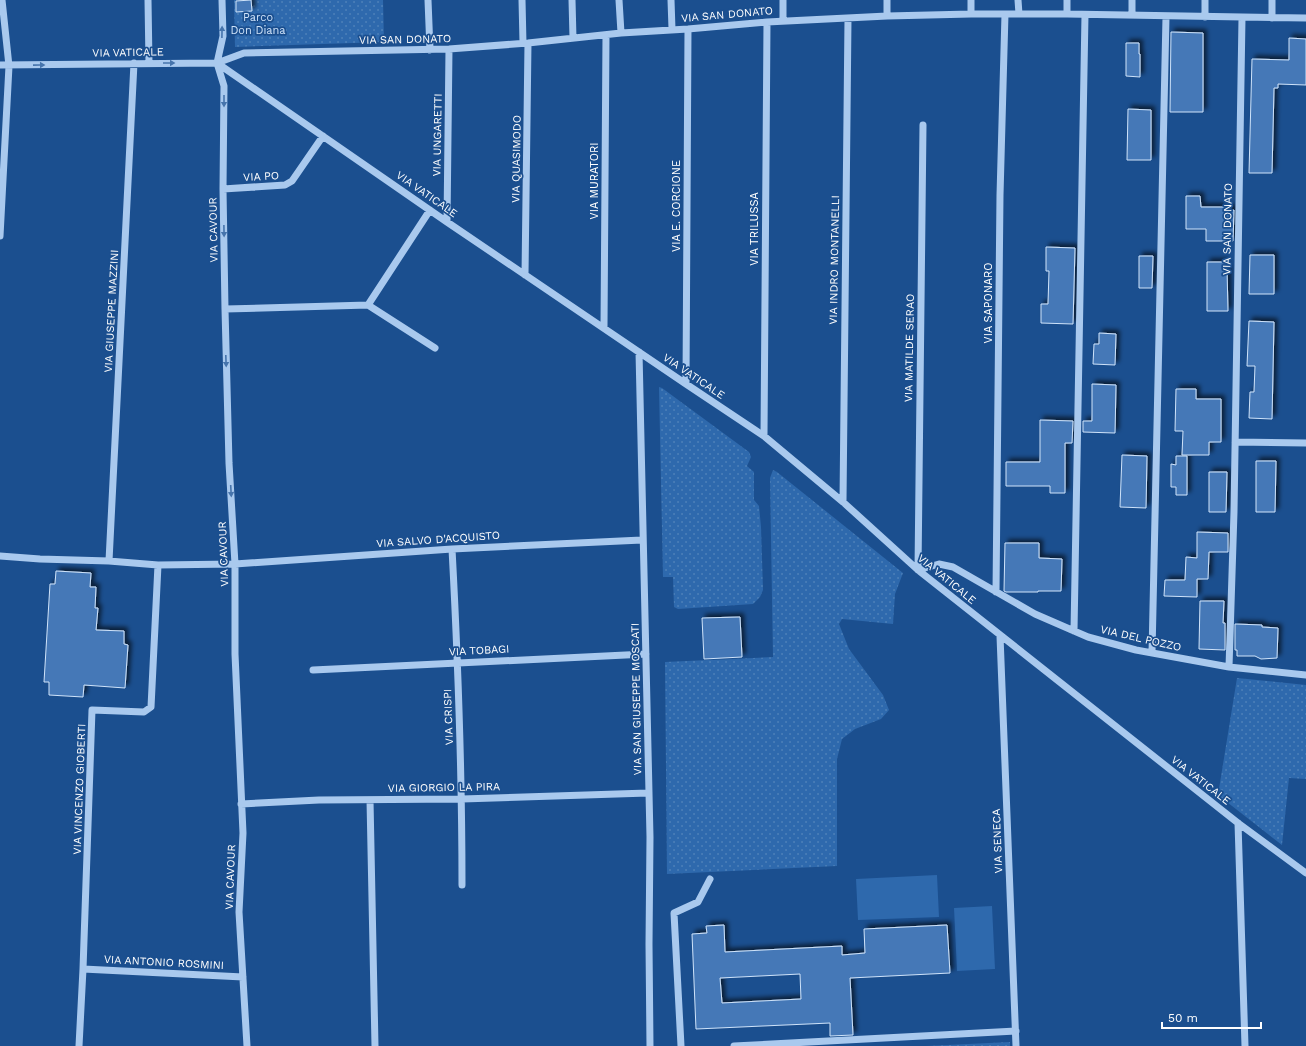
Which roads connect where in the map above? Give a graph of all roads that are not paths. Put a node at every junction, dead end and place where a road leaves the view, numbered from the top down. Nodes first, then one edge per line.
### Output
1 (2, 0) edge
2 (148, 0) edge
3 (222, 0) edge
4 (428, 0) edge
5 (522, 0) edge
6 (572, 0) edge
7 (619, 0) edge
8 (671, 0) edge
9 (783, 0) edge
10 (887, 0) edge
11 (971, 0) edge
12 (1018, 0) edge
13 (1067, 0) edge
14 (1132, 0) edge
15 (1205, 0) edge
16 (1272, 0) edge
17 (971, 14) junction
18 (1006, 14) junction
19 (1019, 14) junction
20 (1067, 14) junction
21 (1085, 15) junction
22 (1132, 15) junction
23 (887, 16) junction
24 (1166, 17) junction
25 (1206, 17) junction
26 (1242, 18) junction
27 (1272, 18) junction
28 (1306, 18) edge
29 (848, 19) junction
30 (783, 21) junction
31 (766, 22) junction
32 (672, 29) junction
33 (688, 29) junction
34 (621, 33) junction
35 (606, 35) junction
36 (573, 38) junction
37 (526, 43) junction
38 (449, 49) junction
39 (430, 50) junction
40 (134, 63) junction
41 (149, 63) junction
42 (217, 63) junction
43 (0, 65) edge
44 (9, 66) junction
45 (923, 125) dead end
46 (323, 136) junction
47 (223, 189) junction
48 (430, 210) junction
49 (447, 222) junction
50 (0, 236) edge
51 (526, 275) junction
52 (368, 305) junction
53 (225, 309) junction
54 (604, 328) junction
55 (435, 348) dead end
56 (639, 352) junction
57 (686, 384) junction
58 (764, 436) junction
59 (1235, 442) junction
60 (1306, 443) edge
61 (842, 502) junction
62 (642, 540) junction
63 (452, 549) junction
64 (0, 556) edge
65 (109, 561) junction
66 (235, 564) junction
67 (158, 565) junction
68 (918, 570) junction
69 (996, 592) junction
70 (1074, 631) junction
71 (1000, 636) junction
72 (1152, 653) junction
73 (646, 654) junction
74 (458, 662) junction
75 (1229, 667) junction
76 (313, 670) dead end
77 (1306, 675) edge
78 (648, 793) junction
79 (462, 799) junction
80 (370, 800) junction
81 (241, 804) junction
82 (1238, 823) junction
83 (1306, 873) edge
84 (710, 879) dead end
85 (462, 885) dead end
86 (83, 969) junction
87 (243, 977) junction
88 (1016, 1031) junction
89 (79, 1046) edge
90 (247, 1046) edge
91 (375, 1046) edge
92 (650, 1046) edge
93 (681, 1046) edge
94 (734, 1046) edge
95 (1016, 1046) edge
96 (1245, 1046) edge

1 - 44 street
2 - 41 street
42 -> 3 street
4 - 39 street
5 - 37 street, VIA QUASIMODO
6 - 36 street
7 - 34 street
8 - 32 street
9 - 30 street
10 - 23 street
11 - 17 street
12 - 19 street
13 - 20 street
14 - 22 street
15 - 25 street
16 - 27 street
17 - 18 street, VIA SAN DONATO
17 - 23 street, VIA SAN DONATO
18 - 19 street, VIA SAN DONATO
18 - 69 street, VIA SAPONARO
19 - 20 street, VIA SAN DONATO
20 - 21 street, VIA SAN DONATO
21 - 22 street, VIA SAN DONATO
21 - 70 street
22 - 24 street, VIA SAN DONATO
23 - 29 street, VIA SAN DONATO
24 - 25 street, VIA SAN DONATO
24 - 72 street
25 - 26 street, VIA SAN DONATO
26 - 27 street, VIA SAN DONATO
26 - 59 street, VIA SAN DONATO
27 - 28 street, VIA SAN DONATO
29 - 30 street, VIA SAN DONATO
29 - 61 street, VIA INDRO MONTANELLI
30 - 31 street, VIA SAN DONATO
31 - 33 street, VIA SAN DONATO
31 - 58 street, VIA TRILUSSA
32 - 33 street, VIA SAN DONATO
32 - 34 street, VIA SAN DONATO
33 - 57 street, VIA E. CORCIONE
34 - 35 street, VIA SAN DONATO
35 - 36 street, VIA SAN DONATO
35 - 54 street, VIA MURATORI
36 - 37 street, VIA SAN DONATO
37 - 38 street, VIA SAN DONATO
37 - 51 street, VIA QUASIMODO
38 - 39 street, VIA SAN DONATO
38 - 49 street, VIA UNGARETTI
39 - 42 street, VIA SAN DONATO
40 - 41 street, VIA VATICALE
44 -> 40 street, VIA VATICALE
40 - 65 street, VIA GIUSEPPE MAZZINI
41 -> 42 street, VIA VATICALE
42 - 46 street, VIA VATICALE
42 -> 47 street, VIA CAVOUR
43 - 44 street, VIA VATICALE
44 - 50 street
45 - 68 street, VIA MATILDE SERAO
46 - 47 street, VIA PO
46 - 48 street, VIA VATICALE
47 -> 53 street, VIA CAVOUR
48 - 49 street, VIA VATICALE
48 - 52 street
49 - 51 street, VIA VATICALE
51 - 54 street, VIA VATICALE
52 - 53 street
52 - 55 street
53 -> 66 street, VIA CAVOUR
54 - 56 street, VIA VATICALE
56 - 57 street, VIA VATICALE
56 - 62 street, VIA SAN GIUSEPPE MOSCATI
57 - 58 street, VIA VATICALE
58 - 61 street, VIA VATICALE
59 - 60 street
59 - 75 street, VIA SAN DONATO
61 - 68 street, VIA VATICALE
62 - 63 street, VIA SALVO D'ACQUISTO
62 - 73 street, VIA SAN GIUSEPPE MOSCATI
63 - 66 street, VIA SALVO D'ACQUISTO
63 - 74 street, VIA CRISPI
64 - 65 street, VIA SALVO D'ACQUISTO
65 - 67 street, VIA SALVO D'ACQUISTO
66 - 67 street, VIA SALVO D'ACQUISTO
66 - 81 street, VIA CAVOUR
67 - 86 street, VIA VINCENZO GIOBERTI
68 - 69 street, VIA DEL POZZO
68 - 71 street, VIA VATICALE
69 - 70 street, VIA DEL POZZO
70 - 72 street, VIA DEL POZZO
71 - 82 street, VIA VATICALE
71 - 88 street, VIA SENECA
72 - 75 street, VIA DEL POZZO
73 - 74 street, VIA TOBAGI
73 - 78 street, VIA SAN GIUSEPPE MOSCATI
74 - 76 street, VIA TOBAGI
74 - 79 street, VIA CRISPI
75 - 77 street, VIA DEL POZZO
78 - 79 street, VIA GIORGIO LA PIRA
78 - 92 street, VIA SAN GIUSEPPE MOSCATI
79 - 80 street, VIA GIORGIO LA PIRA
79 - 85 street, VIA CRISPI
80 - 81 street, VIA GIORGIO LA PIRA
80 - 91 street
81 - 87 street, VIA CAVOUR
82 - 83 street, VIA VATICALE
82 - 96 street
84 - 93 street
86 - 87 street, VIA ANTONIO ROSMINI
86 - 89 street, VIA VINCENZO GIOBERTI
87 - 90 street, VIA CAVOUR
88 - 94 street
88 - 95 street, VIA SENECA

